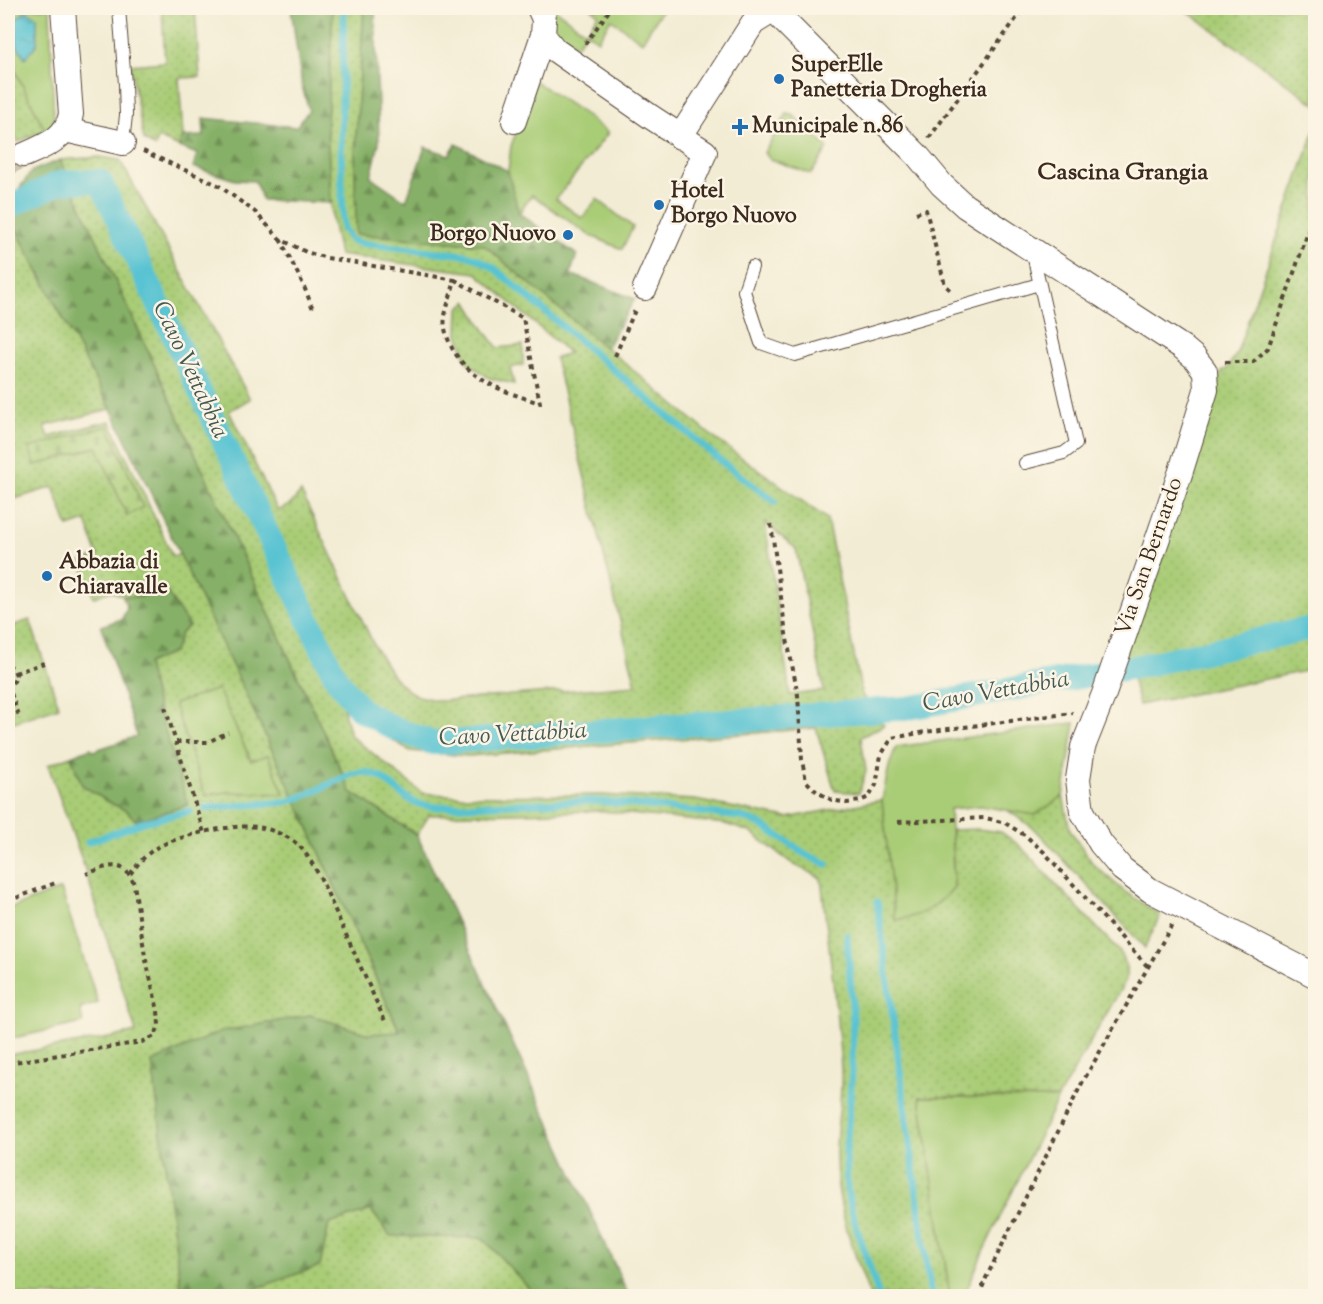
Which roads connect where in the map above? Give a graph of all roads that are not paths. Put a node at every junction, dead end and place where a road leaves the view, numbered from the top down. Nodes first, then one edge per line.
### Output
1 (63, 8) edge
2 (119, 8) edge
3 (539, 8) edge
4 (775, 8) edge
5 (543, 35) junction
6 (514, 121) dead end
7 (65, 130) junction
8 (680, 137) junction
9 (123, 142) joint
10 (24, 155) tunnel mouth
11 (1031, 249) junction
12 (752, 267) dead end
13 (1039, 284) junction
14 (645, 288) road end
15 (1025, 463) dead end
16 (1316, 976) edge

1 - 7 street
2 - 9 lane
3 - 5 street
4 - 8 street
4 - 11 street
5 - 6 street
5 - 8 street
7 - 9 street
7 - 10 street
8 - 14 street
11 - 13 lane
11 - 16 street, Via San Bernardo
12 - 13 lane
13 - 15 lane

